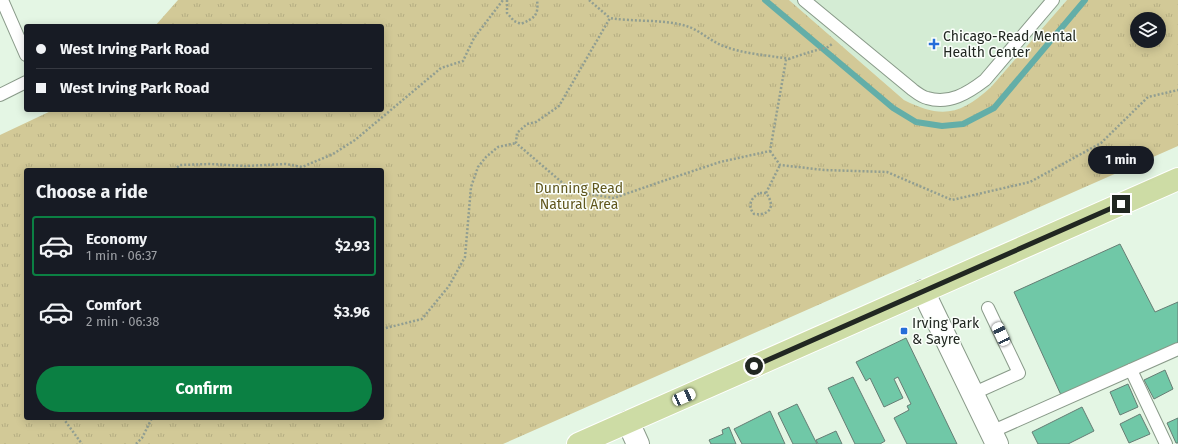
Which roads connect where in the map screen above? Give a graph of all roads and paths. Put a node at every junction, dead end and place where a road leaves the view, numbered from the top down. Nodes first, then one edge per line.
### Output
1 (2, 0) edge
2 (503, 0) edge
3 (507, 0) edge
4 (536, 0) edge
5 (590, 0) edge
6 (804, 0) edge
7 (1053, 0) edge
8 (610, 18) junction
9 (828, 47) dead end
10 (24, 50) edge
11 (790, 59) junction
12 (24, 83) edge
13 (1178, 90) edge
14 (0, 95) edge
15 (516, 143) junction
16 (770, 151) junction
17 (780, 165) junction
18 (176, 168) edge
19 (1178, 179) edge
20 (766, 193) junction
21 (923, 291) junction
22 (988, 308) dead end
23 (384, 328) edge
24 (1178, 349) edge
25 (1131, 370) junction
26 (972, 394) junction
27 (64, 420) edge
28 (151, 420) edge
29 (628, 422) junction
30 (994, 438) edge
31 (82, 444) edge
32 (136, 444) edge
33 (578, 444) edge
34 (638, 444) edge
35 (1166, 444) edge

1 - 10 lane
2 - 18 path
3 - 4 path
5 - 8 path
6 - 7 lane
8 - 11 path
8 - 15 path
9 - 11 path
11 - 16 path
12 - 14 lane
13 - 17 path
15 - 16 path
15 - 23 path
16 - 17 path
17 - 20 path
19 - 21 main road
20 - 20 path
21 - 26 street
21 - 29 main road
22 - 26 lane
24 - 25 lane
25 - 30 lane
25 - 35 lane
26 - 30 street
27 - 31 path
28 - 32 path
29 - 33 main road
29 - 34 street

